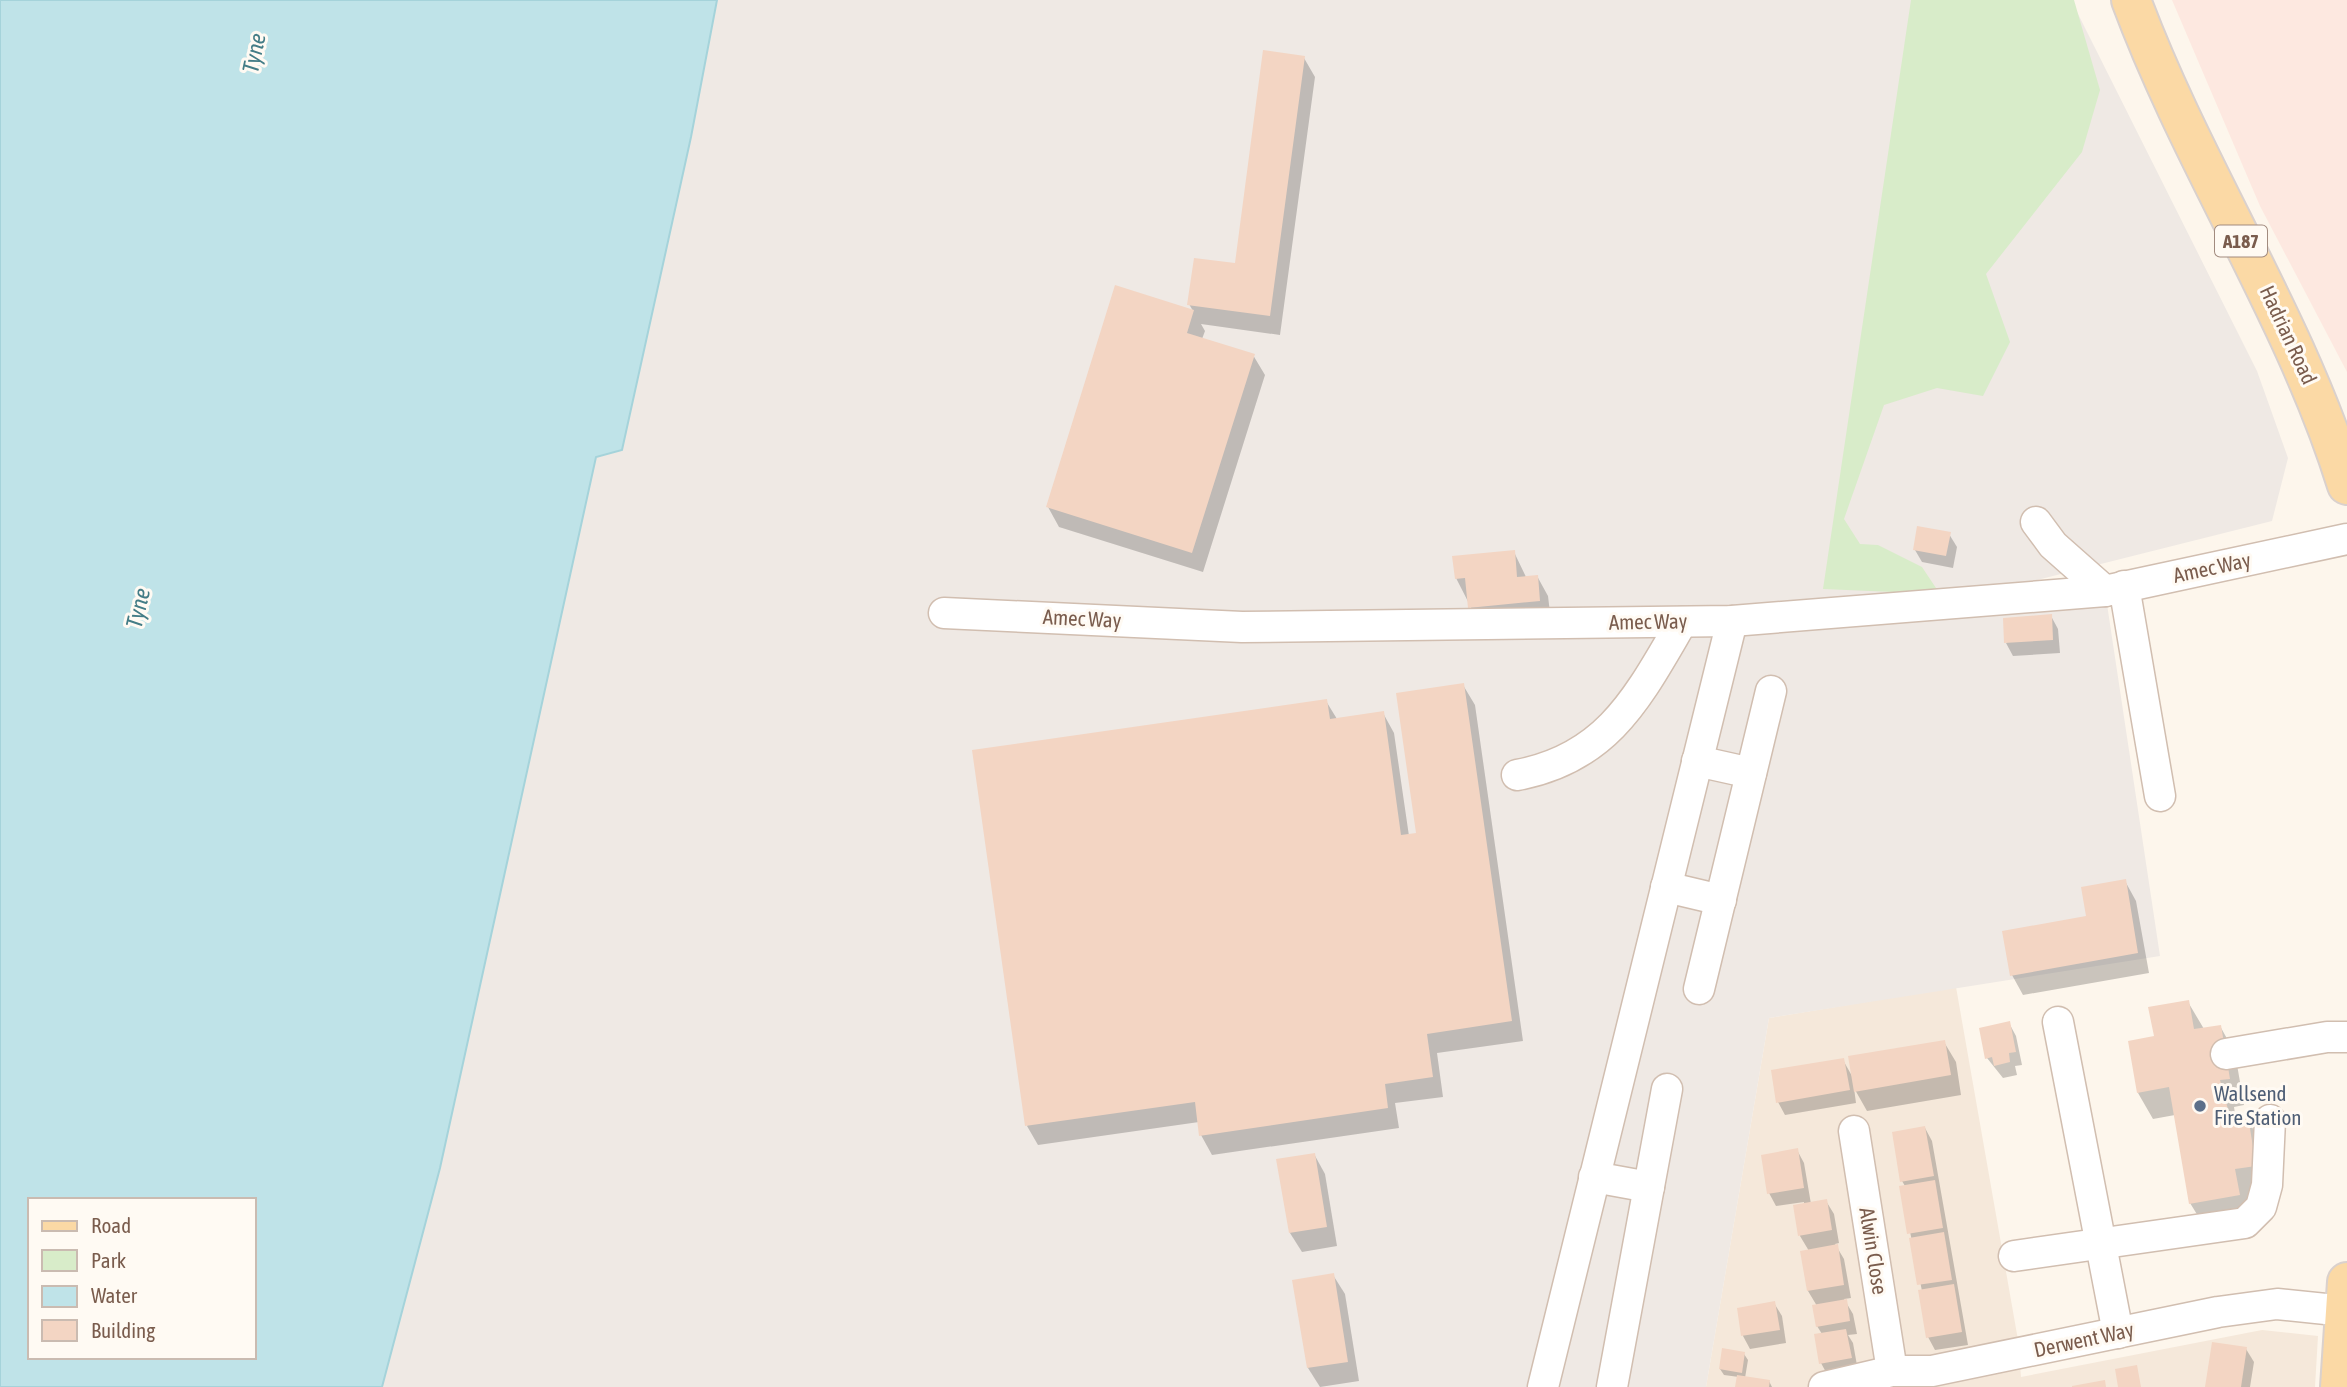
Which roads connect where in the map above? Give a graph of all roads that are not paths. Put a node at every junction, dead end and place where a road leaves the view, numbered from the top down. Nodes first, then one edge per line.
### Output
1 (2131, 0) edge
2 (2347, 485) edge
3 (2036, 522) dead end
4 (2347, 540) edge
5 (2115, 589) junction
6 (944, 613) dead end
7 (1732, 621) junction
8 (1682, 622) junction
9 (1771, 691) dead end
10 (1697, 761) junction
11 (1751, 774) junction
12 (1517, 775) dead end
13 (2160, 796) dead end
14 (1666, 887) junction
15 (1721, 900) junction
16 (1699, 989) dead end
17 (2057, 1022) dead end
18 (2347, 1037) edge
19 (2226, 1054) dead end
20 (1667, 1089) dead end
21 (2270, 1120) dead end
22 (1854, 1131) dead end
23 (1594, 1177) junction
24 (1649, 1187) junction
25 (2099, 1242) junction
26 (2014, 1256) dead end
27 (2346, 1296) edge
28 (2118, 1333) junction
29 (1892, 1371) junction
30 (1933, 1379) edge
31 (1543, 1387) edge
32 (1612, 1387) edge
33 (1824, 1387) edge
34 (2340, 1387) edge

1 - 2 main road, Hadrian Road / A187
3 - 5 street
4 - 5 street, Amec Way
5 - 7 street, Amec Way
5 - 13 street
6 - 8 street, Amec Way
7 - 8 street, Amec Way
7 - 10 street
8 - 12 street
9 - 11 street
10 - 11 street
10 - 14 street
11 - 15 street
14 - 15 street
14 - 23 street
15 - 16 street
17 - 25 street
18 - 19 street
20 - 24 street
21 - 25 street
22 - 29 street, Alwin Close
23 - 24 street
23 - 31 street
24 - 32 street
25 - 26 street
25 - 28 street
27 - 28 street, Derwent Way
27 - 34 main road
28 - 30 street, Derwent Way
29 - 30 street, Derwent Way
29 - 33 street, Derwent Way

